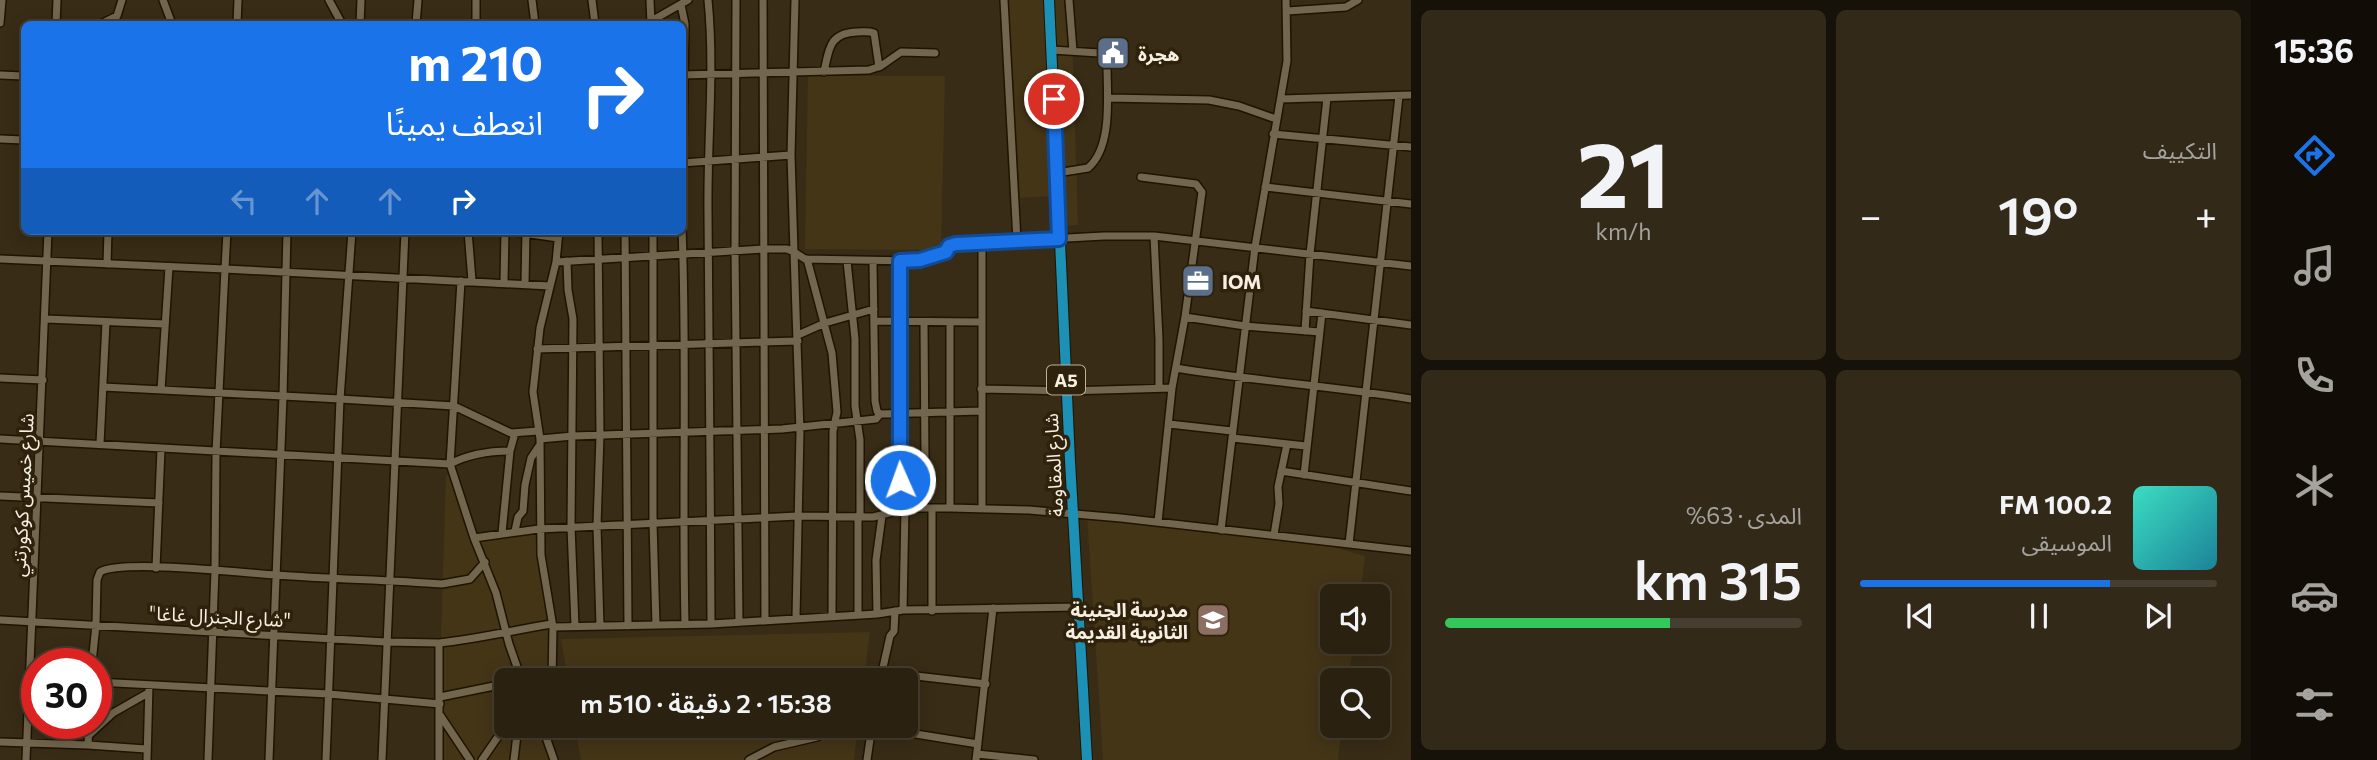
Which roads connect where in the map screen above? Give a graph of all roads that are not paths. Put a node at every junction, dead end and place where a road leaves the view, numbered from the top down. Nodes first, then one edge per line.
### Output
1 (2, 0) edge
2 (57, 0) edge
3 (122, 0) edge
4 (163, 0) edge
5 (238, 0) edge
6 (361, 0) edge
7 (418, 0) edge
8 (476, 0) edge
9 (532, 0) edge
10 (592, 0) edge
11 (650, 0) edge
12 (708, 0) edge
13 (736, 0) edge
14 (763, 0) edge
15 (795, 0) edge
16 (1004, 0) edge
17 (1049, 0) edge
18 (1069, 0) edge
19 (1286, 0) edge
20 (1358, 0) edge
21 (333, 1) edge
22 (685, 2) edge
23 (1287, 11) junction
24 (56, 21) edge
25 (108, 21) edge
26 (171, 21) edge
27 (237, 21) edge
28 (341, 21) edge
29 (360, 21) edge
30 (416, 21) edge
31 (476, 21) edge
32 (535, 21) edge
33 (595, 21) edge
34 (649, 21) edge
35 (652, 21) edge
36 (685, 21) edge
37 (0, 23) edge
38 (1052, 50) junction
39 (1073, 51) junction
40 (935, 53) dead end
41 (878, 67) junction
42 (793, 70) junction
43 (763, 71) junction
44 (737, 72) junction
45 (824, 72) junction
46 (686, 74) edge
47 (711, 74) junction
48 (0, 75) edge
49 (21, 76) edge
50 (1411, 95) edge
51 (1399, 96) junction
52 (1108, 98) junction
53 (1327, 98) junction
54 (1281, 99) junction
55 (1276, 119) junction
56 (1273, 134) junction
57 (0, 139) edge
58 (21, 139) edge
59 (1324, 140) junction
60 (1395, 145) junction
61 (1411, 147) edge
62 (791, 155) junction
63 (764, 159) junction
64 (736, 160) junction
65 (710, 161) junction
66 (686, 163) edge
67 (1057, 173) junction
68 (1142, 177) dead end
69 (1265, 187) junction
70 (1317, 193) junction
71 (1389, 201) junction
72 (1411, 204) edge
73 (48, 235) edge
74 (108, 235) edge
75 (227, 235) edge
76 (287, 235) edge
77 (352, 235) edge
78 (405, 235) edge
79 (468, 235) edge
80 (505, 235) edge
81 (526, 235) edge
82 (558, 235) edge
83 (598, 235) edge
84 (625, 235) edge
85 (653, 235) edge
86 (682, 235) edge
87 (1154, 236) junction
88 (1059, 239) junction
89 (1195, 240) junction
90 (1017, 241) junction
91 (982, 243) junction
92 (1255, 247) junction
93 (764, 249) junction
94 (735, 251) junction
95 (794, 252) junction
96 (710, 254) junction
97 (1310, 254) junction
98 (654, 255) junction
99 (624, 256) junction
100 (683, 256) junction
101 (598, 258) junction
102 (0, 259) edge
103 (807, 259) junction
104 (47, 260) junction
105 (556, 261) junction
106 (567, 261) junction
107 (847, 261) junction
108 (900, 261) junction
109 (873, 262) junction
110 (1381, 263) junction
111 (107, 264) junction
112 (1411, 266) edge
113 (169, 267) junction
114 (225, 270) junction
115 (286, 271) junction
116 (348, 276) junction
117 (402, 279) junction
118 (461, 281) junction
119 (472, 281) junction
120 (503, 283) junction
121 (525, 284) junction
122 (550, 286) junction
123 (874, 309) junction
124 (1306, 312) junction
125 (1322, 313) junction
126 (852, 314) junction
127 (1185, 317) junction
128 (46, 319) junction
129 (1376, 320) junction
130 (874, 321) junction
131 (106, 322) junction
132 (899, 322) junction
133 (924, 322) junction
134 (981, 322) junction
135 (825, 323) junction
136 (950, 323) junction
137 (165, 324) junction
138 (1411, 325) edge
139 (1245, 326) junction
140 (1305, 331) junction
141 (1320, 332) junction
142 (798, 338) junction
143 (738, 342) junction
144 (763, 342) junction
145 (711, 343) junction
146 (655, 345) junction
147 (684, 345) junction
148 (599, 348) junction
149 (626, 348) junction
150 (537, 349) junction
151 (572, 349) junction
152 (1176, 368) junction
153 (0, 379) edge
154 (1239, 379) junction
155 (43, 380) junction
156 (1314, 386) junction
157 (103, 387) junction
158 (1158, 387) junction
159 (1172, 388) junction
160 (981, 389) junction
161 (162, 390) junction
162 (1067, 391) junction
163 (1367, 392) junction
164 (218, 393) junction
165 (283, 396) junction
166 (340, 399) junction
167 (1411, 399) edge
168 (398, 401) junction
169 (454, 406) junction
170 (981, 411) junction
171 (951, 412) junction
172 (925, 413) junction
173 (880, 414) junction
174 (899, 414) junction
175 (856, 421) junction
176 (833, 424) junction
177 (1168, 424) junction
178 (800, 426) junction
179 (538, 430) junction
180 (737, 430) junction
181 (764, 430) junction
182 (711, 431) junction
183 (684, 432) junction
184 (515, 433) junction
185 (653, 434) junction
186 (600, 435) junction
187 (1232, 435) junction
188 (573, 436) junction
189 (625, 436) junction
190 (0, 439) edge
191 (40, 441) junction
192 (539, 442) junction
193 (100, 444) junction
194 (1287, 444) junction
195 (1306, 446) junction
196 (162, 449) junction
197 (510, 451) junction
198 (216, 453) junction
199 (281, 456) junction
200 (338, 458) junction
201 (396, 461) junction
202 (450, 464) junction
203 (1281, 471) junction
204 (1304, 475) junction
205 (1356, 483) junction
206 (1411, 491) edge
207 (0, 496) edge
208 (37, 498) junction
209 (159, 503) junction
210 (922, 508) junction
211 (932, 508) junction
212 (950, 508) junction
213 (982, 509) junction
214 (902, 510) junction
215 (1073, 514) junction
216 (798, 516) junction
217 (833, 516) junction
218 (859, 516) junction
219 (883, 516) junction
220 (764, 519) junction
221 (710, 520) junction
222 (736, 520) junction
223 (683, 521) junction
224 (1158, 522) junction
225 (653, 523) junction
226 (626, 524) junction
227 (597, 526) junction
228 (571, 527) junction
229 (540, 529) junction
230 (1221, 530) junction
231 (516, 531) junction
232 (502, 533) junction
233 (1274, 535) junction
234 (474, 538) junction
235 (1349, 544) junction
236 (1411, 551) edge
237 (485, 562) junction
238 (156, 568) junction
239 (215, 570) junction
240 (277, 575) junction
241 (334, 577) junction
242 (389, 580) junction
243 (1079, 607) junction
244 (993, 608) junction
245 (899, 611) junction
246 (932, 611) junction
247 (858, 614) junction
248 (877, 614) junction
249 (832, 616) junction
250 (796, 618) junction
251 (0, 620) edge
252 (765, 621) junction
253 (32, 622) junction
254 (739, 622) junction
255 (685, 624) junction
256 (711, 624) junction
257 (96, 625) junction
258 (656, 625) junction
259 (553, 626) junction
260 (575, 626) junction
261 (600, 626) junction
262 (628, 626) junction
263 (506, 631) junction
264 (214, 632) junction
265 (275, 634) junction
266 (331, 637) junction
267 (386, 642) junction
268 (439, 643) junction
269 (94, 648) edge
270 (517, 668) edge
271 (552, 668) edge
272 (882, 668) edge
273 (918, 676) edge
274 (112, 684) edge
275 (986, 684) junction
276 (494, 686) edge
277 (148, 689) junction
278 (211, 689) junction
279 (272, 691) junction
280 (329, 694) junction
281 (384, 698) junction
282 (440, 700) junction
283 (440, 715) junction
284 (918, 734) edge
285 (497, 738) edge
286 (517, 738) edge
287 (547, 738) edge
288 (550, 738) edge
289 (813, 738) edge
290 (870, 738) edge
291 (88, 741) junction
292 (0, 742) edge
293 (27, 742) junction
294 (550, 744) junction
295 (978, 744) junction
296 (146, 748) junction
297 (976, 757) edge
298 (26, 760) edge
299 (147, 760) edge
300 (208, 760) edge
301 (270, 760) edge
302 (326, 760) edge
303 (382, 760) edge
304 (439, 760) edge
305 (470, 760) edge
306 (482, 760) edge
307 (514, 760) edge
308 (554, 760) edge
309 (749, 760) edge
310 (867, 760) edge
311 (1034, 760) edge
312 (1087, 760) edge

1 - 37 street
2 - 24 street
3 - 25 street
4 - 26 street
5 - 27 street
6 - 29 street
7 - 30 street
8 - 31 street
9 - 32 street
10 - 33 street
11 - 34 street
12 - 47 street
13 - 44 street
14 - 43 street
15 - 42 street
16 - 90 street
17 - 38 highway, شارع المقاومة / A5
18 - 39 street
19 - 23 street
20 - 23 street
21 - 28 street
22 - 35 street
22 - 36 street
23 - 54 street
38 - 39 street
38 - 67 highway, شارع المقاومة / A5
39 - 52 street
40 - 41 street
41 - 45 street
41 - 45 street
42 - 43 street
42 - 45 street
42 - 62 street
43 - 44 street
43 - 63 street
44 - 47 street
44 - 64 street
46 - 47 street
47 - 65 street
48 - 49 street
50 - 51 street
51 - 53 street
51 - 60 street
52 - 55 street
52 - 67 street
53 - 54 street
53 - 59 street
54 - 55 street
55 - 56 street
56 - 59 street
56 - 69 street
57 - 58 street
59 - 60 street
59 - 70 street
60 - 61 street
60 - 71 street
62 - 63 street
62 - 95 street
63 - 64 street
63 - 93 street
64 - 65 street
64 - 94 street
65 - 66 street
65 - 96 street
67 - 88 highway, شارع المقاومة / A5
68 - 89 street
69 - 70 street
69 - 92 street
70 - 71 street
70 - 97 street
71 - 72 street
71 - 110 street
73 - 104 street, شارع خميس كوكورتني
74 - 111 street
75 - 114 street
76 - 115 street
77 - 116 street
78 - 117 street
79 - 119 street
80 - 120 street
81 - 121 street
82 - 105 street
83 - 101 street
84 - 99 street
85 - 98 street
86 - 100 street
87 - 88 street
87 - 89 street
87 - 158 street
88 - 90 street
88 - 162 highway, شارع المقاومة / A5
89 - 92 street
89 - 127 street
90 - 91 street
91 - 108 street
91 - 134 street
92 - 97 street
92 - 139 street
93 - 94 street
93 - 95 street
93 - 144 street
94 - 96 street
94 - 143 street
95 - 103 street
95 - 142 street
96 - 100 street
96 - 145 street
97 - 110 street
97 - 124 street
98 - 99 street
98 - 100 street
98 - 146 street
99 - 101 street
99 - 149 street
100 - 147 street
101 - 106 street
101 - 148 street
102 - 104 street
103 - 107 street
103 - 135 street
104 - 111 street
104 - 128 street, شارع خميس كوكورتني
105 - 106 street
105 - 122 street
106 - 151 street
107 - 109 street
107 - 126 street
108 - 109 street
108 - 132 street
109 - 123 street
110 - 112 street
110 - 129 street
111 - 113 street
113 - 114 street
113 - 137 street
114 - 115 street
114 - 164 street
115 - 116 street
115 - 165 street
116 - 117 street
116 - 166 street
117 - 118 street
117 - 168 street
118 - 119 street
118 - 169 street
119 - 120 street
120 - 121 street
121 - 122 street
122 - 150 street
123 - 126 street
123 - 130 street
124 - 125 street
124 - 140 street
125 - 129 street
125 - 141 street
126 - 135 street
126 - 175 street
127 - 139 street
127 - 152 street
128 - 131 street
128 - 155 street, شارع خميس كوكورتني
129 - 138 street
129 - 163 street
130 - 132 street
130 - 173 street
131 - 137 street
131 - 157 street
132 - 133 street
132 - 174 street
133 - 136 street
133 - 172 street
134 - 136 street
134 - 160 street
135 - 142 street
135 - 176 street
136 - 171 street
137 - 161 street
139 - 140 street
139 - 154 street
140 - 141 street
141 - 156 street
142 - 144 street
142 - 178 street
143 - 144 street
143 - 145 street
143 - 180 street
144 - 181 street
145 - 147 street
145 - 182 street
146 - 147 street
146 - 149 street
146 - 185 street
147 - 183 street
148 - 149 street
148 - 151 street
148 - 186 street
149 - 189 street
150 - 151 street
150 - 179 street
151 - 188 street
152 - 154 street
152 - 159 street
153 - 155 street
154 - 156 street
154 - 187 street
155 - 191 street, شارع خميس كوكورتني
156 - 163 street
156 - 195 street
157 - 161 street
157 - 193 street
158 - 159 street
158 - 162 street
159 - 177 street
160 - 162 street
160 - 170 street
161 - 164 street
162 - 215 highway, شارع المقاومة / A5
163 - 167 street
163 - 205 street
164 - 165 street
164 - 198 street
165 - 166 street
165 - 199 street
166 - 168 street
166 - 200 street
168 - 169 street
168 - 201 street
169 - 184 street
169 - 202 street
170 - 171 street
170 - 213 street
171 - 172 street
171 - 212 street
172 - 174 street
172 - 210 street
173 - 174 street
173 - 175 street
174 - 214 street
175 - 176 street
175 - 218 street
176 - 178 street
176 - 217 street
177 - 187 street
177 - 224 street
178 - 181 street
178 - 216 street
179 - 184 street
179 - 192 street
180 - 181 street
180 - 182 street
180 - 222 street
181 - 220 street
182 - 183 street
182 - 221 street
183 - 185 street
183 - 223 street
184 - 197 street
185 - 189 street
185 - 225 street
186 - 188 street
186 - 189 street
186 - 227 street
187 - 194 street
187 - 230 street
188 - 192 street
188 - 228 street
189 - 226 street
190 - 191 street
191 - 193 street
191 - 208 street, شارع خميس كوكورتني
192 - 229 street
192 - 231 street
193 - 196 street
194 - 195 street
194 - 203 street
195 - 204 street
196 - 198 street
196 - 209 street
197 - 202 street
197 - 232 street
198 - 199 street
198 - 239 street
199 - 200 street
199 - 240 street
200 - 201 street
200 - 241 street
201 - 202 street
201 - 242 street
202 - 234 street
203 - 204 street
203 - 233 street
204 - 205 street
205 - 206 street
205 - 235 street
207 - 208 street
208 - 209 street
208 - 253 street, شارع خميس كوكورتني
209 - 238 street
210 - 211 street
210 - 214 street
211 - 212 street
211 - 246 street
212 - 213 street
213 - 215 street
214 - 219 street
214 - 245 street
215 - 224 street
215 - 243 highway, شارع المقاومة / A5
216 - 217 street
216 - 220 street
216 - 250 street
217 - 218 street
217 - 249 street
218 - 219 street
218 - 247 street
219 - 248 street
220 - 222 street
220 - 252 street
221 - 222 street
221 - 223 street
221 - 256 street
222 - 254 street
223 - 225 street
223 - 255 street
224 - 230 street
225 - 226 street
225 - 258 street
226 - 227 street
226 - 262 street
227 - 228 street
227 - 261 street
228 - 229 street
228 - 260 street
229 - 231 street
229 - 259 street
230 - 233 street
231 - 232 street
232 - 234 street
233 - 235 street
234 - 237 street
235 - 236 street
237 - 242 street
237 - 263 street
238 - 239 street
238 - 257 street
239 - 240 street
239 - 264 street
240 - 241 street
240 - 265 street
241 - 242 street
241 - 266 street
242 - 267 street
243 - 244 street, "شارع الجنرال غاغا"
243 - 312 highway, شارع المقاومة / A5
244 - 246 street, "شارع الجنرال غاغا"
244 - 275 street
245 - 246 street, "شارع الجنرال غاغا"
245 - 248 street, "شارع الجنرال غاغا"
245 - 272 street
247 - 248 street, "شارع الجنرال غاغا"
247 - 249 street, "شارع الجنرال غاغا"
249 - 250 street, "شارع الجنرال غاغا"
250 - 252 street, "شارع الجنرال غاغا"
251 - 253 street, "شارع الجنرال غاغا"
252 - 254 street, "شارع الجنرال غاغا"
253 - 257 street, "شارع الجنرال غاغا"
253 - 293 street, شارع خميس كوكورتني
254 - 256 street, "شارع الجنرال غاغا"
255 - 256 street, "شارع الجنرال غاغا"
255 - 258 street, "شارع الجنرال غاغا"
257 - 264 street, "شارع الجنرال غاغا"
257 - 269 street
258 - 262 street, "شارع الجنرال غاغا"
259 - 260 street, "شارع الجنرال غاغا"
259 - 263 street, "شارع الجنرال غاغا"
259 - 271 street
260 - 261 street, "شارع الجنرال غاغا"
261 - 262 street, "شارع الجنرال غاغا"
263 - 268 street, "شارع الجنرال غاغا"
263 - 270 street
264 - 265 street, "شارع الجنرال غاغا"
264 - 278 street
265 - 266 street, "شارع الجنرال غاغا"
265 - 279 street
266 - 267 street, "شارع الجنرال غاغا"
266 - 280 street
267 - 268 street, "شارع الجنرال غاغا"
267 - 281 street
268 - 282 street
273 - 275 street
274 - 277 street
275 - 295 street
276 - 282 street
277 - 278 street
277 - 291 street
277 - 296 street
278 - 279 street
278 - 300 street
279 - 280 street
279 - 301 street
280 - 281 street
280 - 302 street
281 - 282 street
281 - 303 street
282 - 283 street
283 - 304 street
283 - 305 street
284 - 295 street
285 - 306 street
286 - 307 street
287 - 294 street
288 - 294 street
289 - 309 street
290 - 310 street
291 - 293 street
291 - 296 street
292 - 293 street
293 - 298 street, شارع خميس كوكورتني
294 - 308 street
295 - 297 street
296 - 299 street
297 - 311 street

